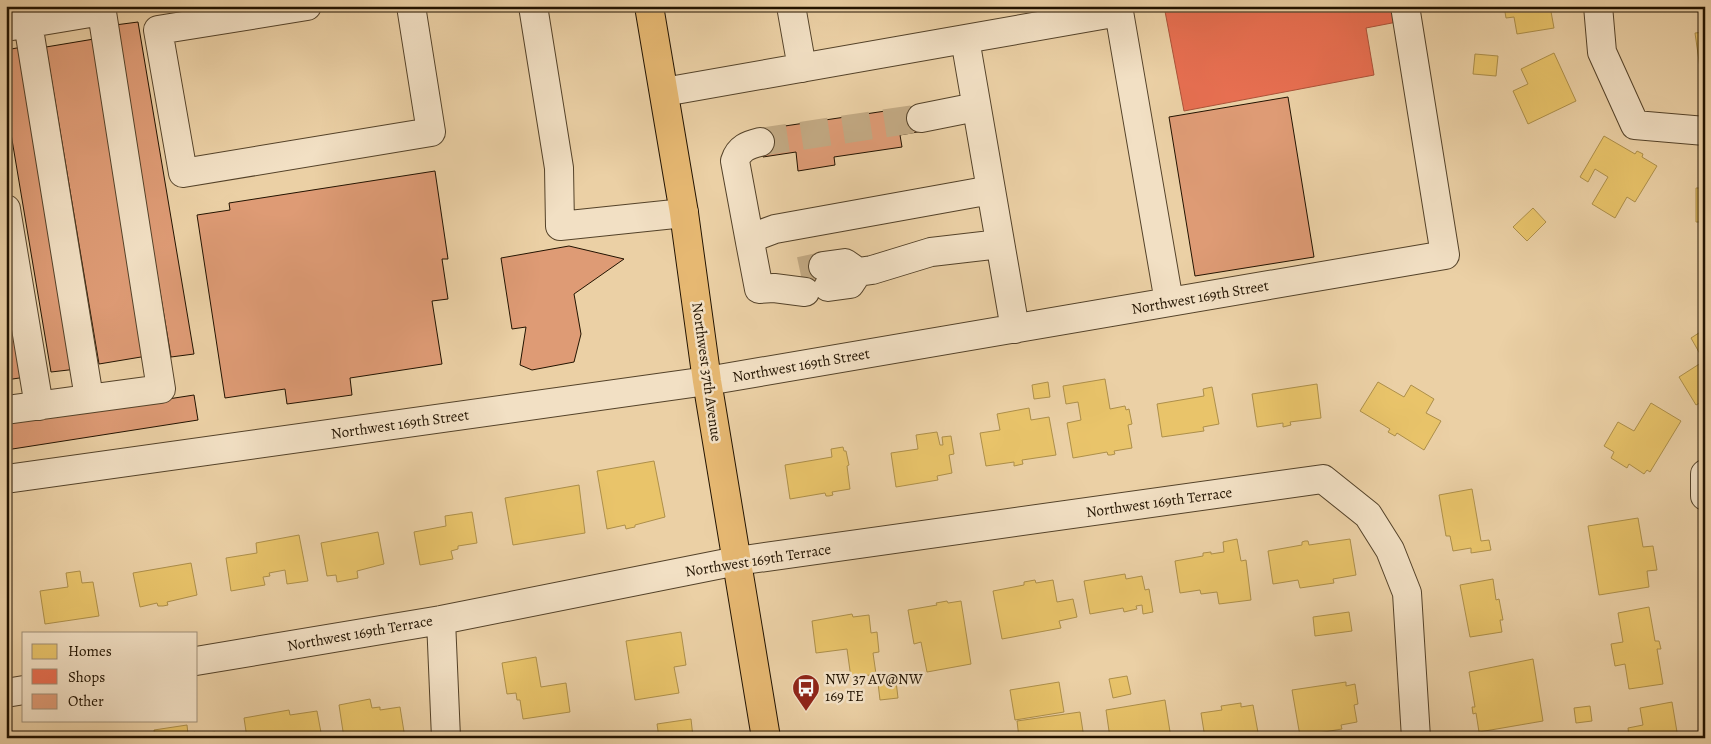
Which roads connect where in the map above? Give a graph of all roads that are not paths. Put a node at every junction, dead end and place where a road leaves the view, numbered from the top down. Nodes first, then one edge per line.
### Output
1 (307, 6) edge
2 (412, 6) edge
3 (533, 6) edge
4 (649, 6) edge
5 (791, 6) edge
6 (1405, 6) edge
7 (1598, 6) edge
8 (101, 9) edge
9 (1118, 9) edge
10 (226, 12) edge
11 (17, 25) edge
12 (964, 39) junction
13 (802, 68) junction
14 (664, 92) junction
15 (976, 107) junction
16 (920, 118) tunnel mouth
17 (1705, 131) edge
18 (760, 142) tunnel mouth
19 (990, 190) junction
20 (6, 209) edge
21 (684, 213) junction
22 (750, 242) junction
23 (1000, 244) junction
24 (1169, 302) junction
25 (1015, 329) junction
26 (708, 381) junction
27 (89, 398) junction
28 (38, 406) junction
29 (6, 410) edge
30 (1705, 474) edge
31 (6, 479) edge
32 (1705, 496) edge
33 (737, 561) junction
34 (441, 620) junction
35 (198, 661) edge
36 (22, 690) edge
37 (6, 693) edge
38 (446, 738) edge
39 (766, 738) edge
40 (1416, 738) edge

1 - 10 street
2 - 10 street
3 - 21 street
4 - 14 main road, Northwest 37th Avenue
5 - 13 street
6 - 24 street, Northwest 169th Street
7 - 17 street
8 - 11 street
8 - 27 street
9 - 12 street
9 - 24 street
11 - 27 street
12 - 13 street
12 - 15 street
13 - 14 street
14 - 21 main road, Northwest 37th Avenue
15 - 16 street
15 - 19 street
18 - 22 street
19 - 22 street
19 - 23 street
20 - 28 street
21 - 26 main road, Northwest 37th Avenue
22 - 23 street
23 - 25 street
24 - 25 street, Northwest 169th Street
25 - 26 street, Northwest 169th Street
26 - 31 street, Northwest 169th Street
26 - 33 main road, Northwest 37th Avenue
27 - 28 street
28 - 29 street
30 - 32 street
33 - 34 street, Northwest 169th Terrace
33 - 39 main road, Northwest 37th Avenue
33 - 40 street, Northwest 169th Terrace
34 - 35 street, Northwest 169th Terrace
34 - 38 street
36 - 37 street

